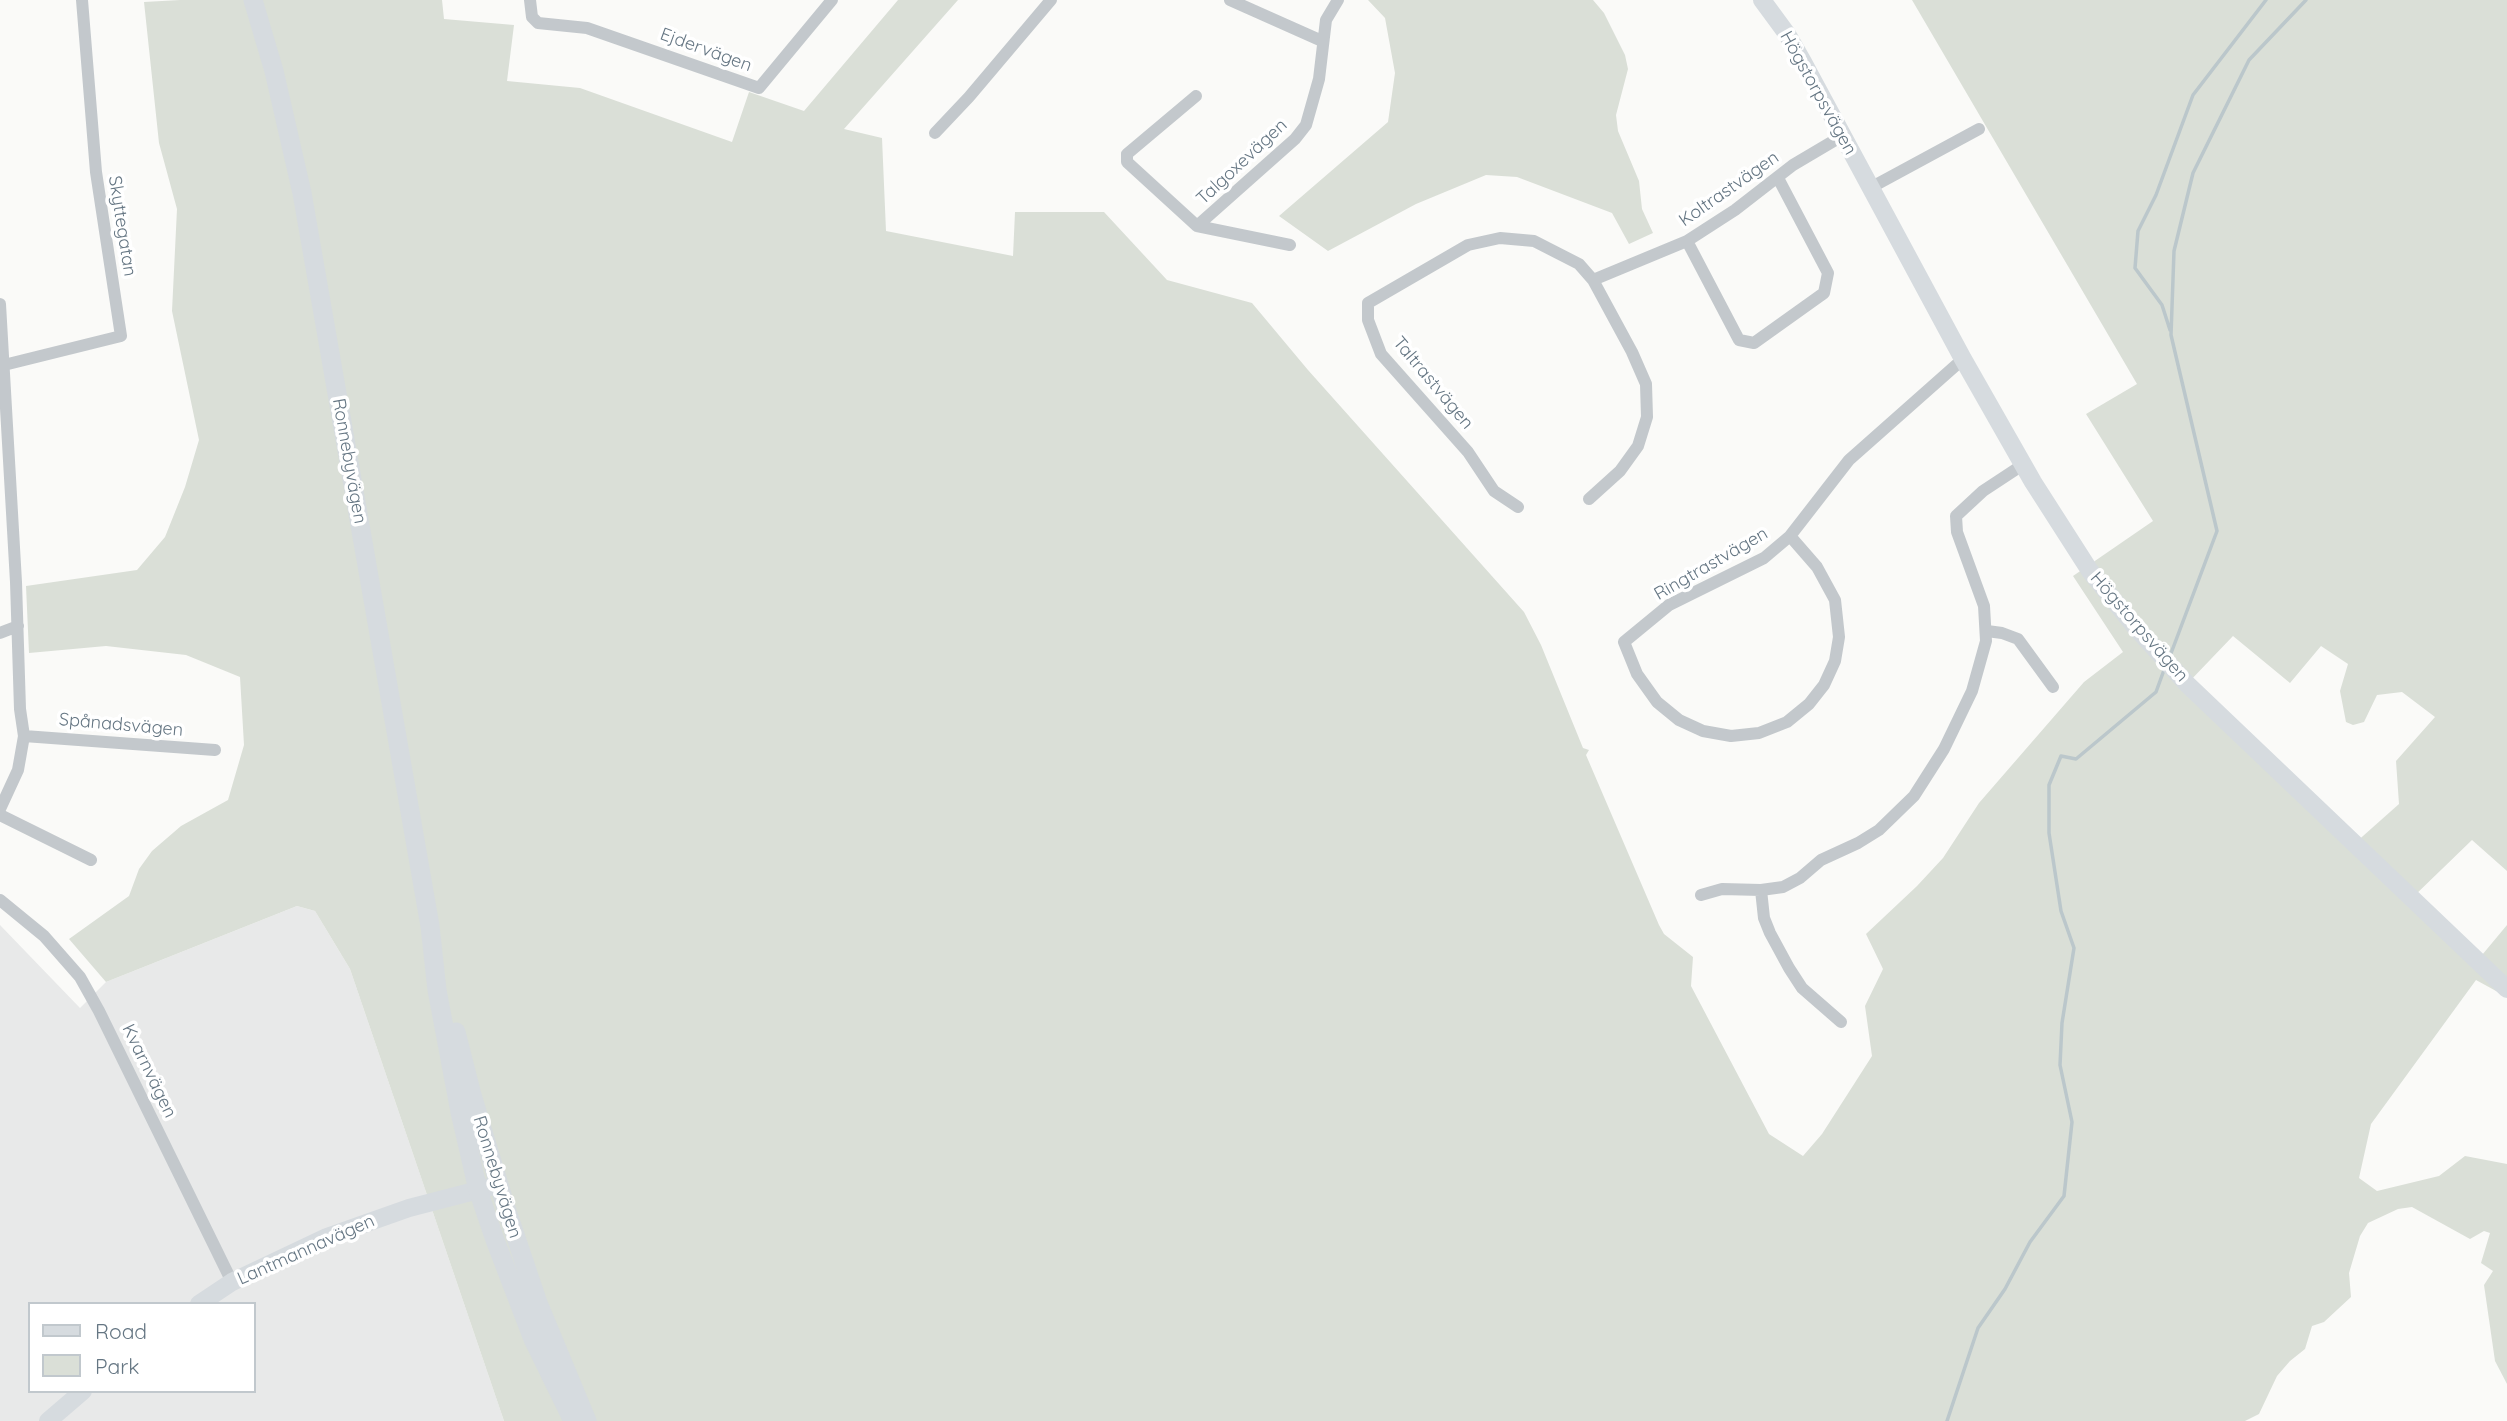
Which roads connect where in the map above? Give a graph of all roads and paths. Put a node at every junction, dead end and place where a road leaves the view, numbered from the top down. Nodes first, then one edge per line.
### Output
1 (82, 0) edge
2 (253, 0) edge
3 (530, 0) edge
4 (832, 0) edge
5 (1051, 0) edge
6 (1230, 0) edge
7 (1338, 0) edge
8 (1762, 0) edge
9 (1322, 41) junction
10 (1196, 96) dead end
11 (1979, 129) dead end
12 (935, 133) dead end
13 (1842, 136) junction
14 (1778, 178) junction
15 (1870, 188) junction
16 (1197, 226) junction
17 (1687, 241) junction
18 (1290, 245) dead end
19 (1593, 279) junction
20 (0, 304) edge
21 (1964, 359) junction
22 (4, 365) junction
23 (2024, 464) junction
24 (1589, 499) dead end
25 (1518, 507) dead end
26 (1790, 536) junction
27 (18, 626) junction
28 (1987, 631) junction
29 (0, 633) edge
30 (2053, 687) dead end
31 (24, 736) junction
32 (215, 750) dead end
33 (0, 808) edge
34 (0, 815) edge
35 (91, 860) dead end
36 (1761, 890) junction
37 (1701, 895) dead end
38 (0, 900) edge
39 (430, 926) junction
40 (2507, 989) edge
41 (1841, 1022) dead end
42 (498, 1184) junction
43 (478, 1190) junction
44 (232, 1282) junction
45 (202, 1302) edge
46 (82, 1393) edge
47 (67, 1415) edge
48 (48, 1421) edge
49 (573, 1421) edge
50 (587, 1421) edge

1 - 22 street, Skyttegatan
2 - 39 main road, Ronnebyvägen
3 - 4 street, Ejdervägen
5 - 12 street
6 - 9 street
7 - 9 street, Talgoxevägen
8 - 13 street, Högstorpsvägen
9 - 16 street, Talgoxevägen
10 - 16 street, Talgoxevägen
11 - 15 street
13 - 14 street, Koltrastvägen
13 - 15 street, Högstorpsvägen
14 - 17 street, Koltrastvägen
14 - 17 street
15 - 21 street, Högstorpsvägen
16 - 18 street, Talgoxevägen
17 - 19 street, Koltrastvägen
19 - 24 street
19 - 25 street, Taltrastvägen
20 - 22 street
21 - 23 street, Högstorpsvägen
21 - 26 street, Ringtrastvägen
22 - 27 street
23 - 28 street
23 - 40 street, Högstorpsvägen
26 - 26 street, Ringtrastvägen
27 - 29 street
27 - 31 street
28 - 30 street
28 - 36 street
31 - 32 street, Spånadsvägen
31 - 33 street
34 - 35 street
36 - 37 street
36 - 41 street
38 - 44 street, Kvarnvägen
39 - 42 main road, Ronnebyvägen
39 - 43 main road, Ronnebyvägen
42 - 43 street, Lantmannavägen
42 - 50 main road, Ronnebyvägen
43 - 44 street, Lantmannavägen
43 - 49 main road, Ronnebyvägen
44 - 45 street, Lantmannavägen
46 - 47 street
47 - 48 street

